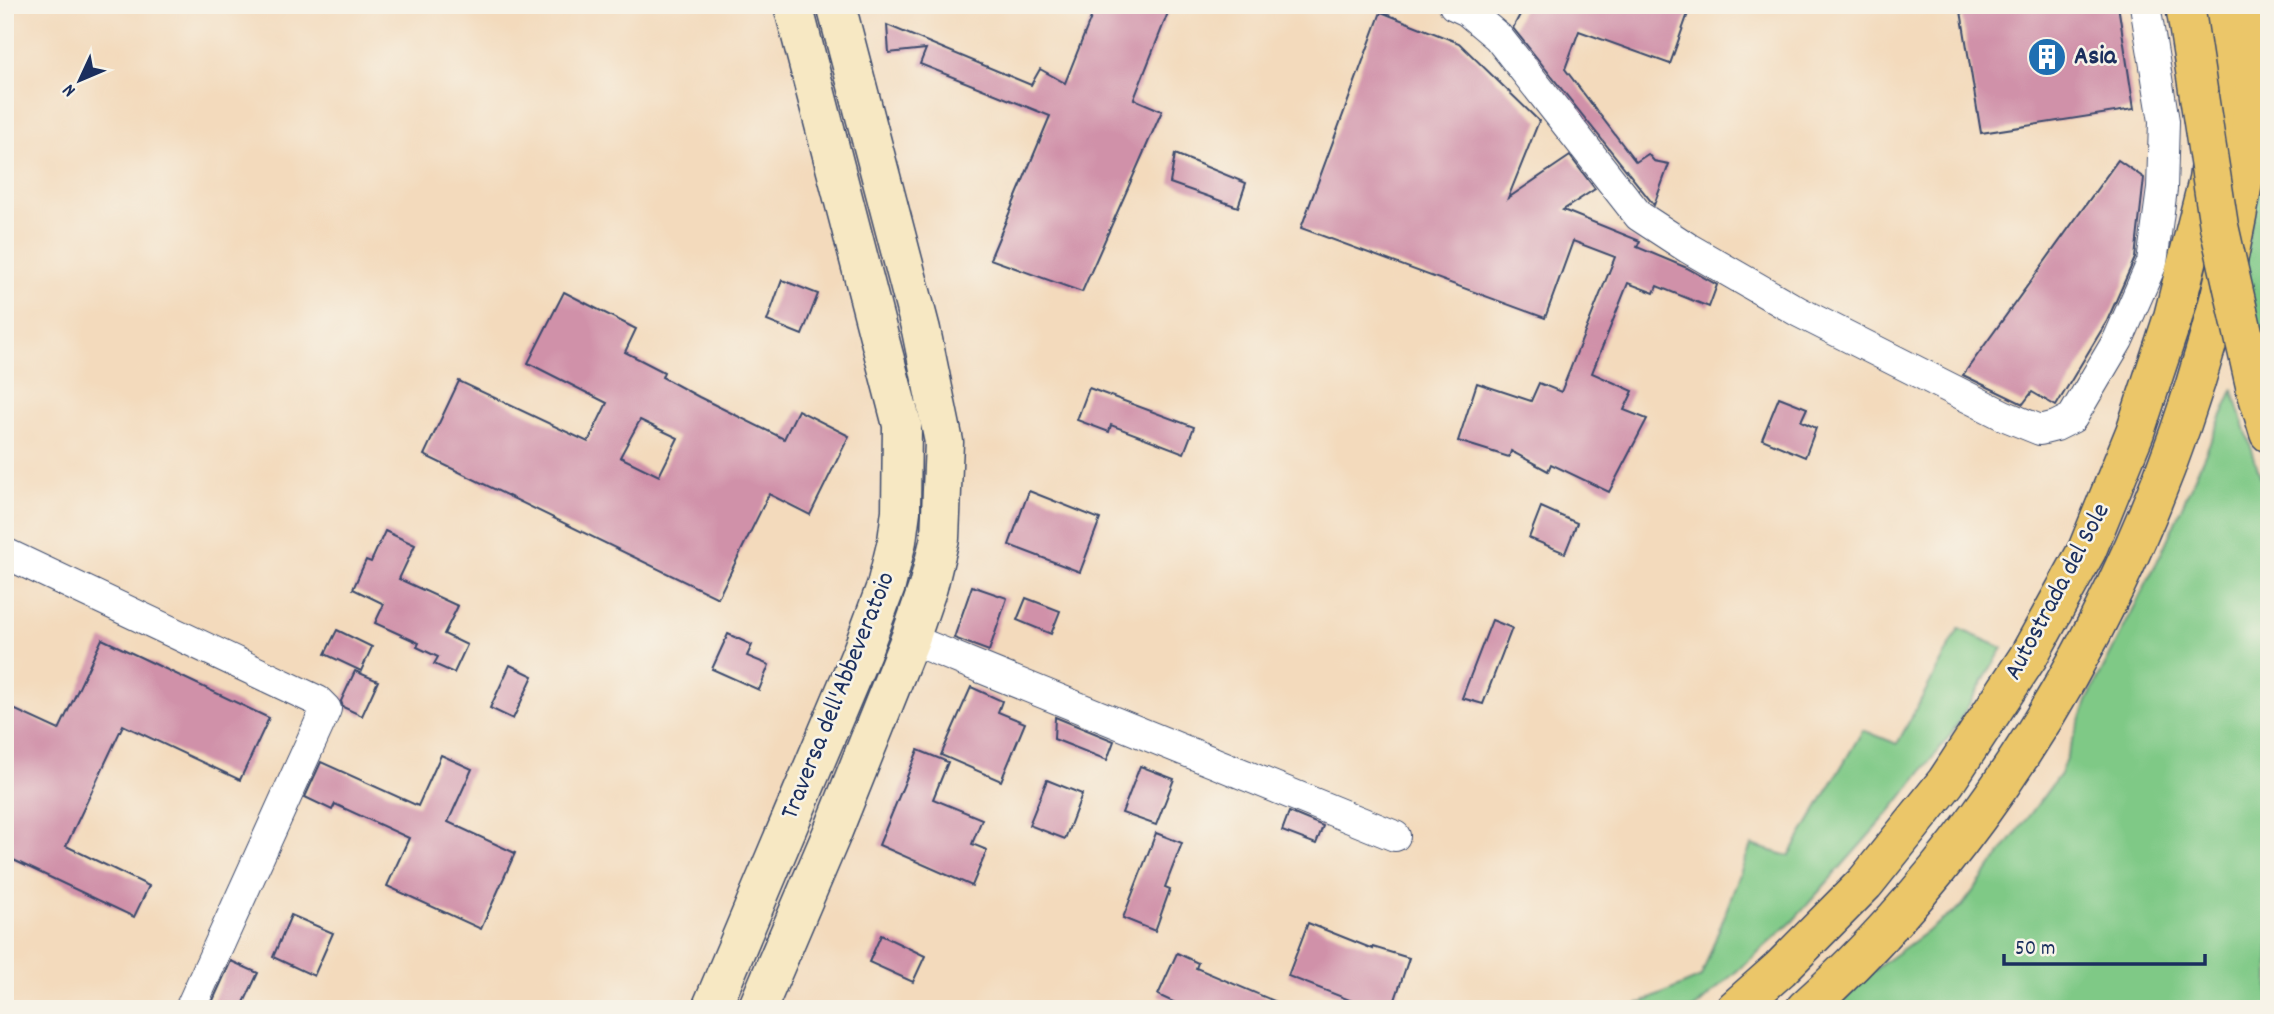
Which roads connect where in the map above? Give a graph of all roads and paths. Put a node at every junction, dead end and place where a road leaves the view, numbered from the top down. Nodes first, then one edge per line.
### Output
1 (793, 5) edge
2 (836, 5) edge
3 (1454, 5) edge
4 (2145, 5) edge
5 (2185, 5) edge
6 (2224, 5) edge
7 (2260, 5) edge
8 (2269, 433) edge
9 (5, 553) edge
10 (911, 639) junction
11 (1395, 836) dead end
12 (190, 1009) edge
13 (711, 1009) edge
14 (757, 1009) edge
15 (1735, 1009) edge
16 (1805, 1009) edge

1 - 13 street, Traversa dell'Abbeveratoio
2 - 10 street, Traversa dell'Abbeveratoio
3 - 4 street
5 - 8 highway, bridge
6 - 15 highway, Autostrada del Sole
7 - 16 highway, Autostrada del Sole
9 - 12 street
10 - 11 street
10 - 14 street, Traversa dell'Abbeveratoio

